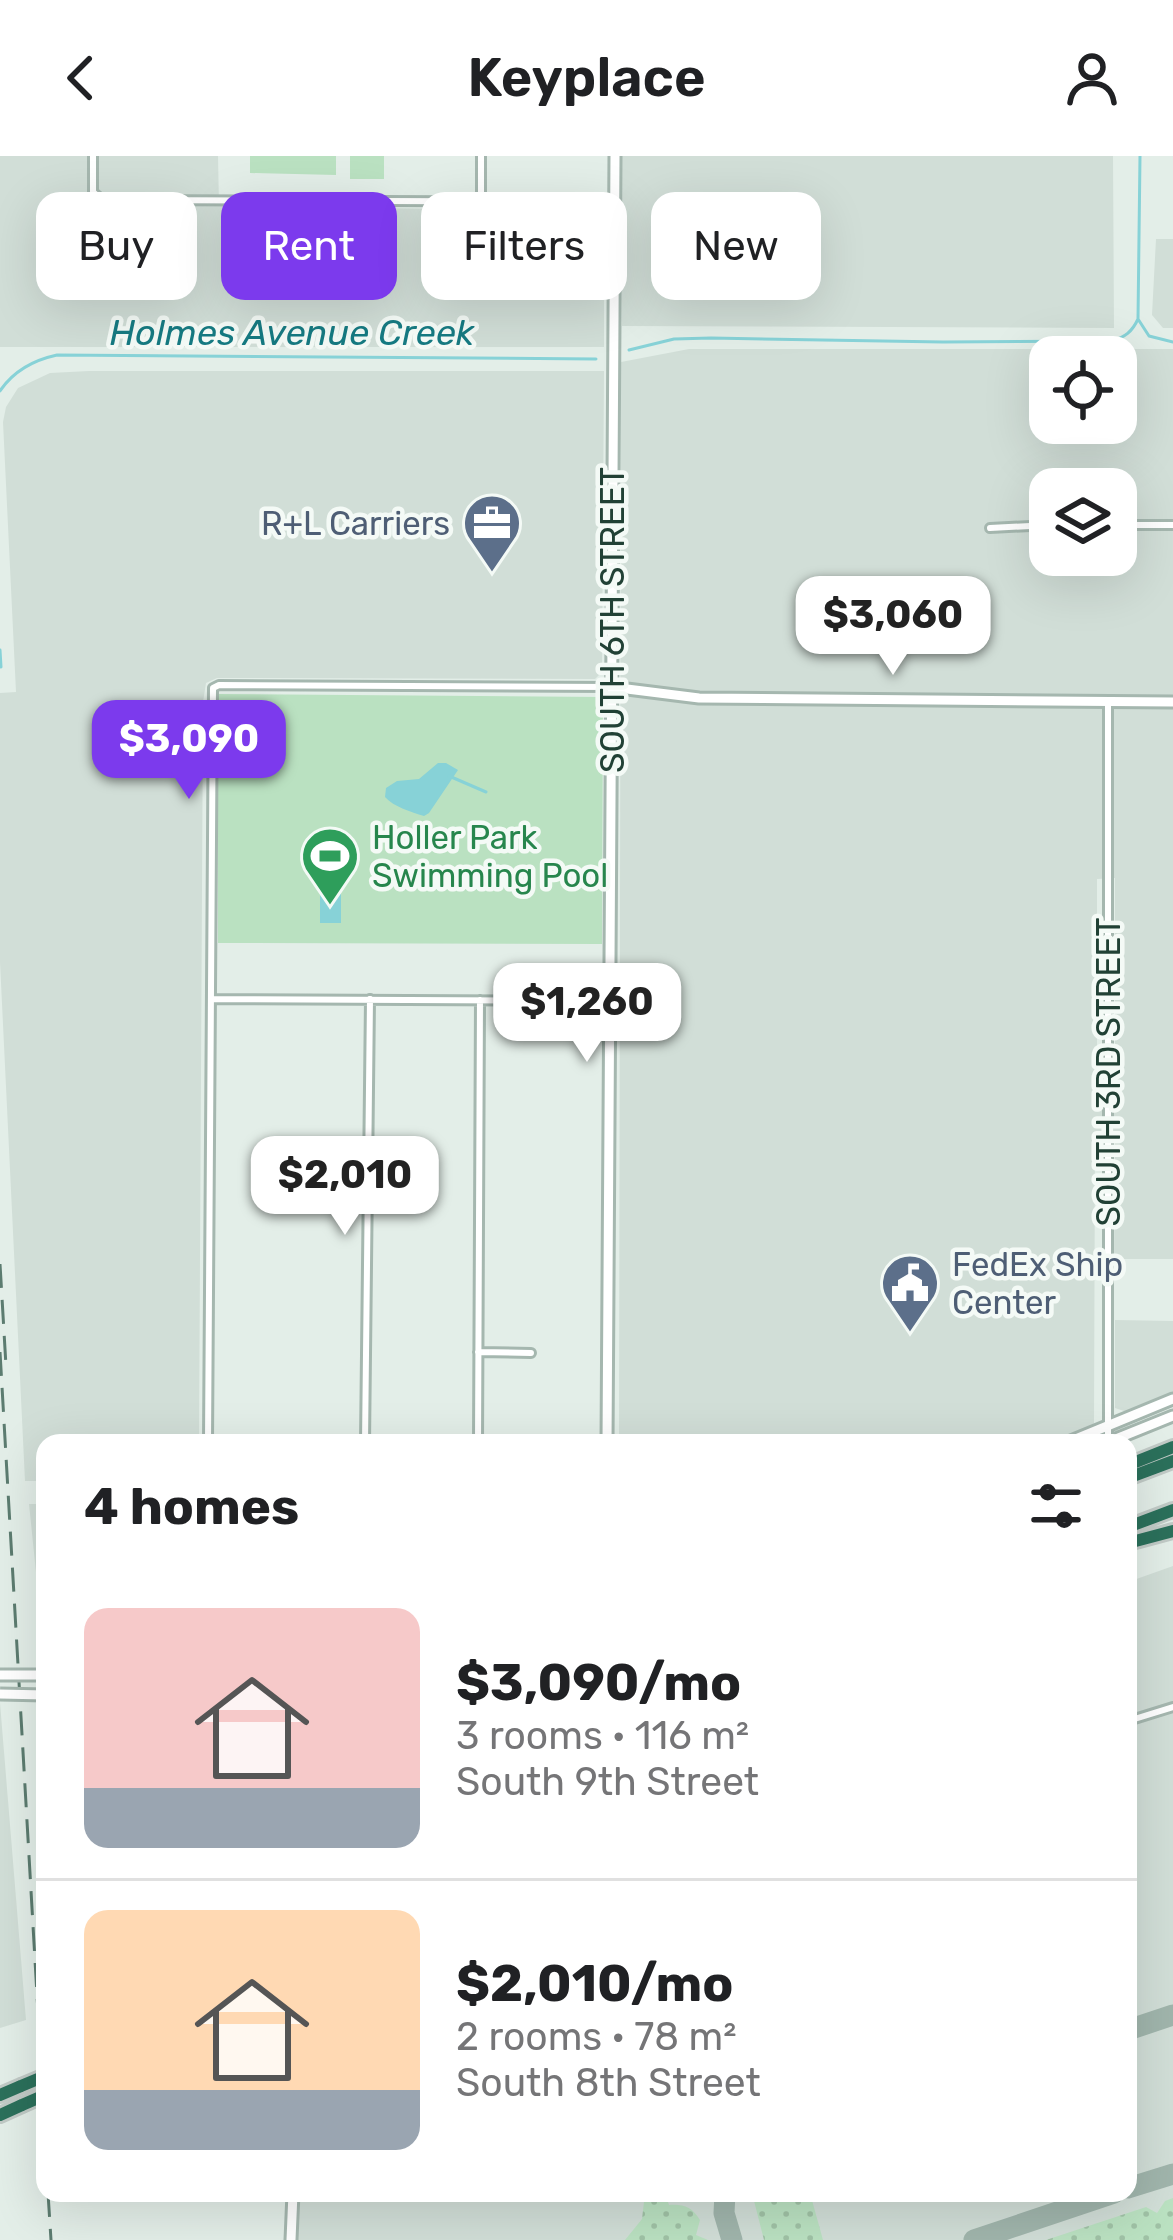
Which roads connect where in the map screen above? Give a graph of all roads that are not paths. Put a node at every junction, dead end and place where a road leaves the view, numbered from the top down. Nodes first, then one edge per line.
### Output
1 (93, 156) edge
2 (482, 156) edge
3 (615, 156) edge
4 (481, 192) edge
5 (615, 192) edge
6 (421, 202) edge
7 (614, 300) edge
8 (1137, 525) edge
9 (1173, 525) edge
10 (1029, 526) edge
11 (990, 528) dead end
12 (611, 687) junction
13 (1108, 701) junction
14 (1173, 702) edge
15 (209, 999) junction
16 (370, 999) junction
17 (480, 1000) junction
18 (609, 1001) junction
19 (478, 1352) junction
20 (531, 1353) dead end
21 (1173, 1400) edge
22 (1173, 1415) edge
23 (1108, 1426) junction
24 (208, 1434) edge
25 (364, 1434) edge
26 (478, 1434) edge
27 (607, 1434) edge
28 (1088, 1434) edge
29 (1108, 1434) edge
30 (1128, 1434) edge
31 (1173, 1447) edge
32 (1137, 1461) edge
33 (1173, 1461) edge
34 (1137, 1475) edge
35 (1173, 1510) edge
36 (1137, 1524) edge
37 (1173, 1531) edge
38 (1137, 1541) edge
39 (0, 1675) edge
40 (36, 1675) edge
41 (0, 1694) edge
42 (36, 1695) edge
43 (1173, 1707) edge
44 (1137, 1718) edge
45 (36, 2080) edge
46 (0, 2095) edge
47 (36, 2100) edge
48 (0, 2115) edge
49 (293, 2202) edge
50 (291, 2240) edge

1 - 6 street
2 - 4 street
3 - 5 street, SOUTH 6TH STREET
7 - 12 street, SOUTH 6TH STREET
8 - 9 street
10 - 11 street
12 - 13 street
12 - 15 street
12 - 18 street, SOUTH 6TH STREET
13 - 14 street
13 - 23 street, SOUTH 3RD STREET
15 - 16 street
15 - 24 street
16 - 17 street
16 - 25 street
17 - 18 street
17 - 19 street
18 - 27 street, SOUTH 6TH STREET
19 - 20 street
19 - 26 street
21 - 23 street
22 - 30 street
23 - 28 street
23 - 29 street, SOUTH 3RD STREET
31 - 32 highway
33 - 34 highway
35 - 36 highway
37 - 38 highway
39 - 40 street, bridge
41 - 42 street, bridge
43 - 44 street
45 - 46 highway, bridge
47 - 48 highway, bridge
49 - 50 street

